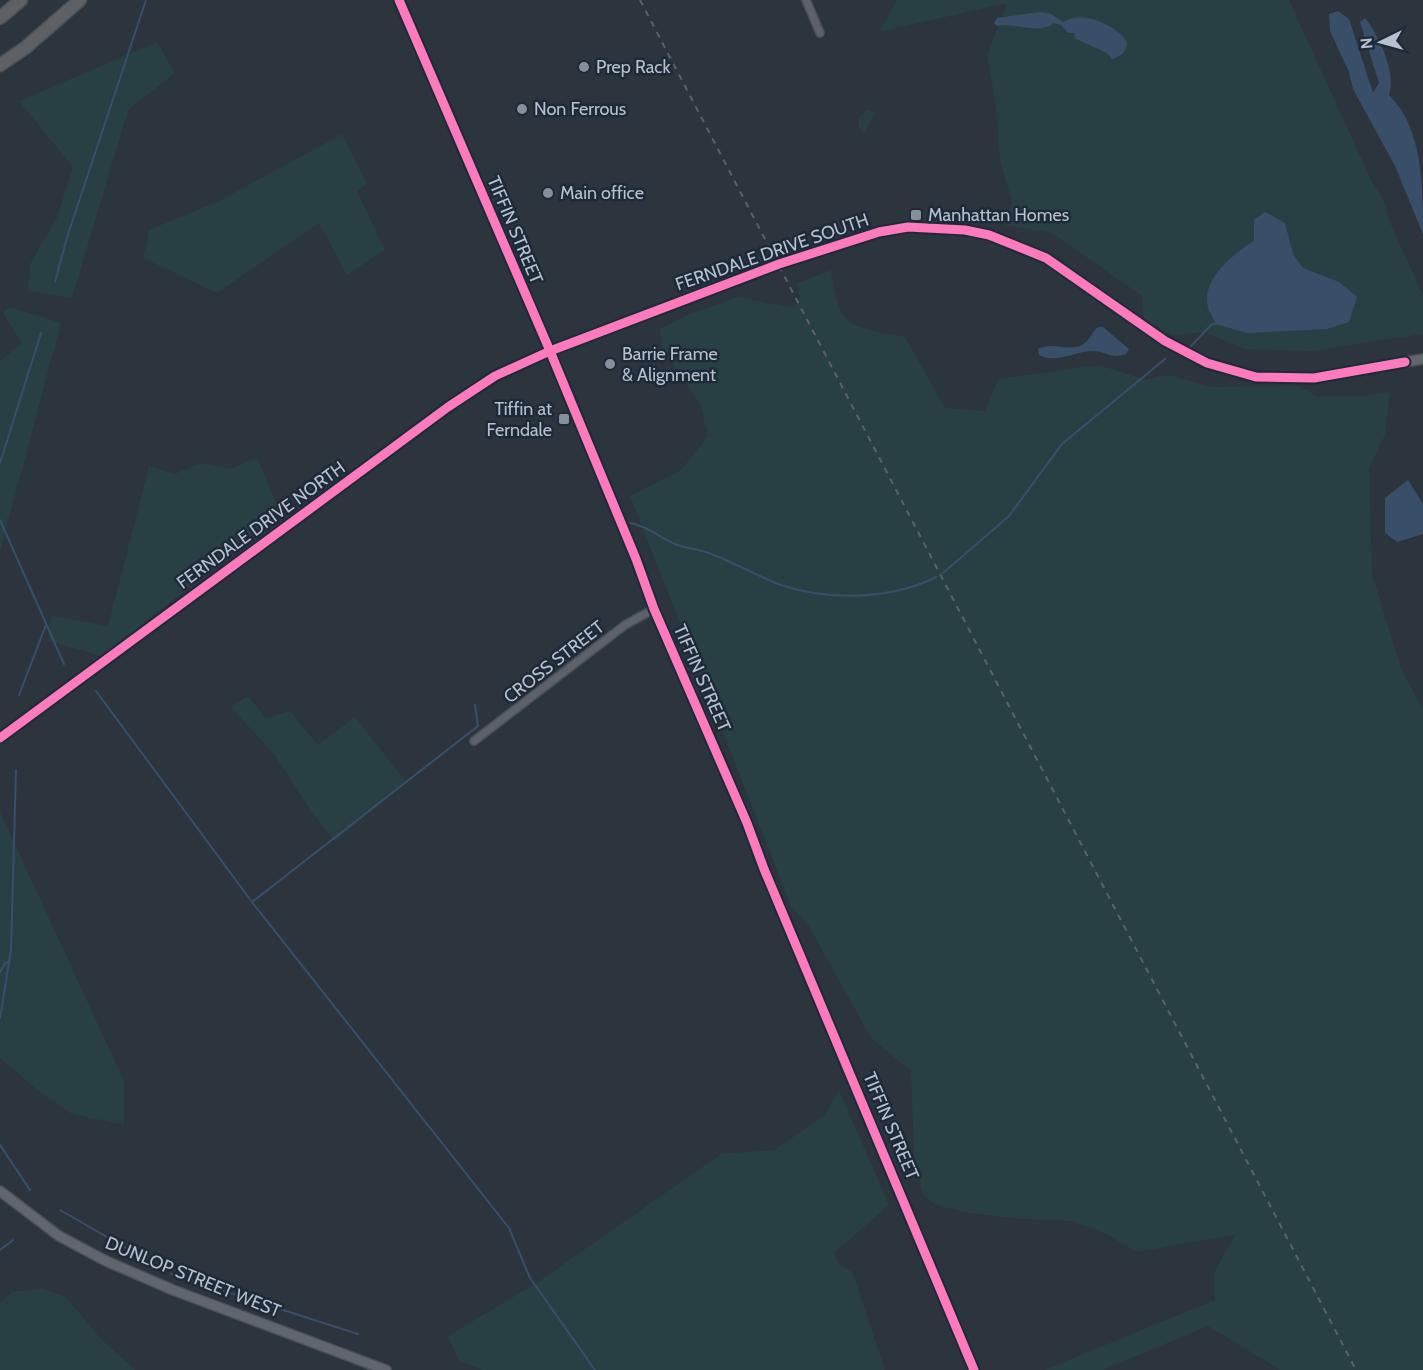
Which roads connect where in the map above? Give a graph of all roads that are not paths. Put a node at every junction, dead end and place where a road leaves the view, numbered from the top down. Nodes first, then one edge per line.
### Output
1 (21, 0) edge
2 (80, 0) edge
3 (399, 0) edge
4 (806, 0) edge
5 (0, 18) edge
6 (820, 33) dead end
7 (0, 65) edge
8 (550, 351) junction
9 (1423, 359) edge
10 (654, 609) junction
11 (0, 738) edge
12 (474, 741) dead end
13 (0, 1191) edge
14 (386, 1370) edge
15 (974, 1370) edge

1 - 5 highway
2 - 7 highway
3 - 8 street, TIFFIN STREET
4 - 6 street
8 - 9 main road, FERNDALE DRIVE SOUTH
8 - 10 street, TIFFIN STREET
8 - 11 main road, FERNDALE DRIVE NORTH
10 - 12 street, CROSS STREET
10 - 15 street, TIFFIN STREET
13 - 14 main road, DUNLOP STREET WEST

